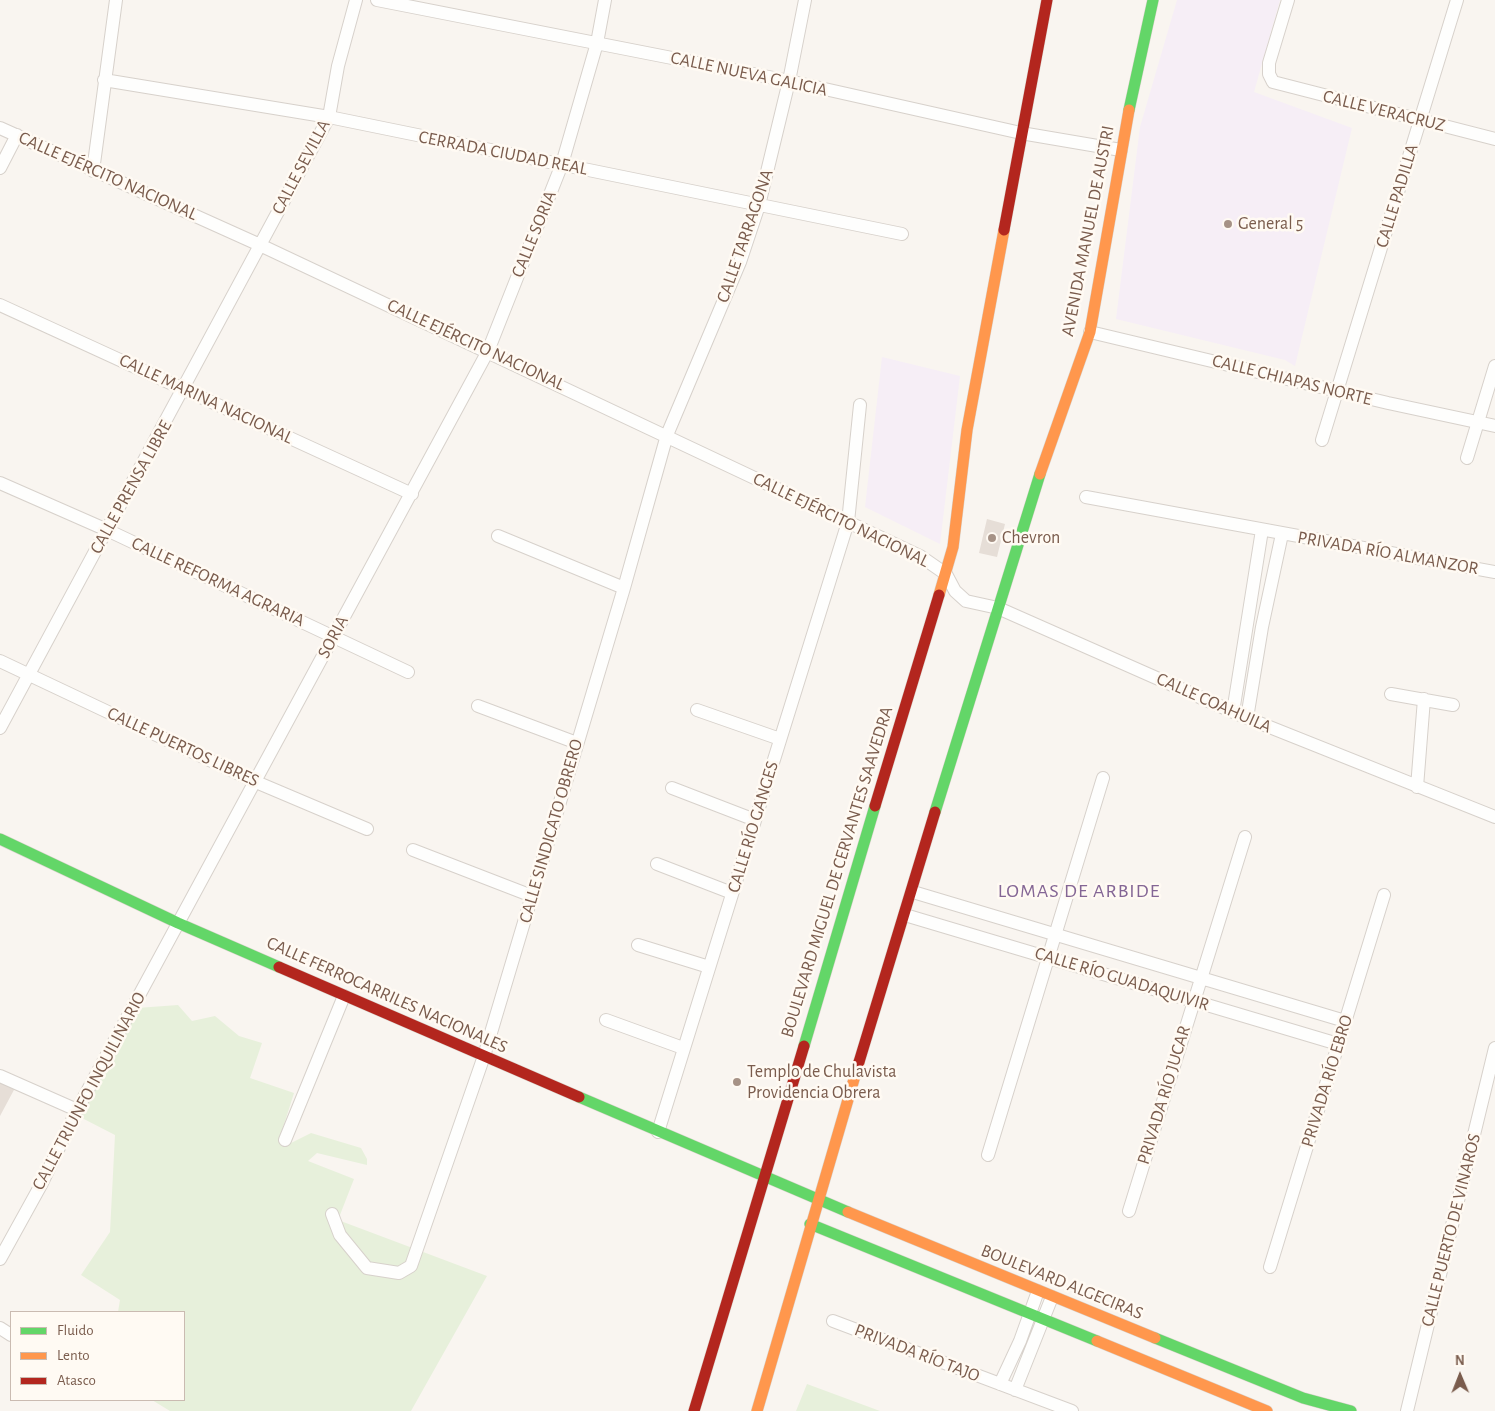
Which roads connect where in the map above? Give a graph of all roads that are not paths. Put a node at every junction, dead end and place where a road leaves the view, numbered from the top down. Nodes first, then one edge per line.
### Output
1 (116, 0) edge
2 (356, 0) edge
3 (377, 0) edge
4 (605, 0) edge
5 (805, 0) edge
6 (1046, 0) edge
7 (1154, 0) edge
8 (1288, 0) edge
9 (1457, 0) edge
10 (597, 42) junction
11 (104, 80) junction
12 (789, 81) junction
13 (329, 117) junction
14 (1420, 120) junction
15 (0, 128) edge
16 (1021, 133) junction
17 (17, 135) junction
18 (1495, 138) edge
19 (1121, 150) junction
20 (562, 164) junction
21 (0, 168) edge
22 (93, 171) junction
23 (759, 204) junction
24 (902, 234) dead end
25 (260, 245) junction
26 (0, 305) edge
27 (1090, 332) junction
28 (488, 351) junction
29 (1495, 366) edge
30 (184, 389) junction
31 (1338, 392) junction
32 (860, 405) dead end
33 (1477, 421) junction
34 (1495, 426) edge
35 (667, 435) junction
36 (1322, 440) dead end
37 (1467, 458) dead end
38 (0, 483) edge
39 (412, 494) junction
40 (1086, 497) dead end
41 (848, 522) junction
42 (107, 530) junction
43 (1262, 530) junction
44 (1282, 534) junction
45 (498, 536) dead end
46 (1495, 572) edge
47 (946, 574) junction
48 (624, 588) junction
49 (998, 608) junction
50 (332, 636) junction
51 (0, 661) edge
52 (408, 672) dead end
53 (30, 675) junction
54 (1391, 694) dead end
55 (1424, 699) junction
56 (1453, 704) dead end
57 (478, 706) dead end
58 (697, 710) dead end
59 (1234, 712) junction
60 (1248, 718) junction
61 (0, 728) edge
62 (780, 740) junction
63 (577, 742) junction
64 (1103, 778) dead end
65 (256, 782) junction
66 (1417, 787) junction
67 (672, 788) dead end
68 (1495, 818) edge
69 (755, 820) junction
70 (367, 829) dead end
71 (1245, 837) dead end
72 (0, 839) edge
73 (413, 850) dead end
74 (657, 864) dead end
75 (913, 892) junction
76 (732, 893) junction
77 (1384, 895) dead end
78 (532, 896) junction
79 (906, 915) junction
80 (178, 923) junction
81 (1055, 934) junction
82 (638, 944) dead end
83 (1048, 958) junction
84 (709, 967) junction
85 (1201, 978) junction
86 (344, 996) junction
87 (1194, 1001) junction
88 (606, 1020) dead end
89 (1345, 1021) junction
90 (1338, 1044) junction
91 (684, 1048) junction
92 (1495, 1048) edge
93 (484, 1056) junction
94 (0, 1076) edge
95 (77, 1110) junction
96 (658, 1132) junction
97 (285, 1140) dead end
98 (988, 1155) dead end
99 (763, 1177) junction
100 (818, 1200) junction
101 (1129, 1211) dead end
102 (332, 1214) dead end
103 (810, 1224) junction
104 (0, 1259) edge
105 (1270, 1267) dead end
106 (1038, 1291) junction
107 (1052, 1297) junction
108 (1031, 1315) junction
109 (1043, 1320) junction
110 (833, 1321) dead end
111 (1000, 1384) junction
112 (1016, 1390) junction
113 (694, 1411) edge
114 (757, 1411) edge
115 (1072, 1411) edge
116 (1267, 1411) edge
117 (1350, 1411) edge
118 (1407, 1411) edge

1 - 11 street
2 - 13 street, CALLE SEVILLA
3 - 10 street, CALLE NUEVA GALICIA
4 - 10 street, CALLE SORIA
5 - 12 street, CALLE TARRAGONA
6 - 16 main road, BOULEVARD MIGUEL DE CERVANTES SAAVEDRA
7 - 19 main road, AVENIDA MANUEL DE AUSTRI
8 - 14 street, CALLE VERACRUZ
9 - 14 street, CALLE PADILLA
10 - 12 street, CALLE NUEVA GALICIA
10 - 20 street, CALLE SORIA
11 - 13 street, CERRADA CIUDAD REAL
11 - 22 street
12 - 16 street, CALLE NUEVA GALICIA
12 - 23 street, CALLE TARRAGONA
13 - 20 street, CERRADA CIUDAD REAL
13 - 25 street, CALLE SEVILLA
14 - 18 street, CALLE VERACRUZ
14 - 31 street, CALLE PADILLA
15 - 17 street, CALLE EJÉRCITO NACIONAL
16 - 19 street, CALLE NUEVA GALICIA
16 - 47 main road, BOULEVARD MIGUEL DE CERVANTES SAAVEDRA
17 - 21 street
17 - 22 street, CALLE EJÉRCITO NACIONAL
19 - 27 main road, AVENIDA MANUEL DE AUSTRI
20 - 23 street, CERRADA CIUDAD REAL
20 - 28 street, CALLE SORIA
22 - 25 street, CALLE EJÉRCITO NACIONAL
23 - 24 street, CERRADA CIUDAD REAL
23 - 35 street, CALLE TARRAGONA
25 - 28 street, CALLE EJÉRCITO NACIONAL
25 - 30 street, CALLE PRENSA LIBRE
26 - 30 street, CALLE MARINA NACIONAL
27 - 31 street, CALLE CHIAPAS NORTE
27 - 49 main road, AVENIDA MANUEL DE AUSTRI
28 - 35 street, CALLE EJÉRCITO NACIONAL
28 - 39 street, SORIA
29 - 33 street
30 - 39 street, CALLE MARINA NACIONAL
30 - 42 street, CALLE PRENSA LIBRE
31 - 33 street, CALLE CHIAPAS NORTE
31 - 36 street, CALLE PADILLA
32 - 41 street, CALLE RÍO GANGES
33 - 34 street, CALLE CHIAPAS NORTE
33 - 37 street
35 - 41 street, CALLE EJÉRCITO NACIONAL
35 - 48 street, CALLE SINDICATO OBRERO
38 - 42 street, CALLE REFORMA AGRARIA
39 - 50 street, SORIA
40 - 43 street, PRIVADA RÍO ALMANZOR
41 - 47 street, CALLE EJÉRCITO NACIONAL
41 - 62 street, CALLE RÍO GANGES
42 - 50 street, CALLE REFORMA AGRARIA
42 - 53 street, CALLE PRENSA LIBRE
43 - 44 street, PRIVADA RÍO ALMANZOR
43 - 59 street
44 - 46 street, PRIVADA RÍO ALMANZOR
44 - 60 street, PRIVADA RÍO ALMANZOR
45 - 48 street
47 - 49 street, CALLE COAHUILA
47 - 99 main road, BOULEVARD MIGUEL DE CERVANTES SAAVEDRA
48 - 63 street, CALLE SINDICATO OBRERO
49 - 59 street, CALLE COAHUILA
49 - 75 main road
50 - 52 street, CALLE REFORMA AGRARIA
50 - 65 street, SORIA
51 - 53 street, CALLE PUERTOS LIBRES
53 - 61 street, CALLE PRENSA LIBRE
53 - 65 street, CALLE PUERTOS LIBRES
54 - 55 street
55 - 56 street
55 - 66 street
57 - 63 street
58 - 62 street
59 - 60 street, CALLE COAHUILA
60 - 66 street, CALLE COAHUILA
62 - 69 street, CALLE RÍO GANGES
63 - 78 street, CALLE SINDICATO OBRERO
64 - 81 street
65 - 70 street, CALLE PUERTOS LIBRES
65 - 80 street, SORIA
66 - 68 street, CALLE COAHUILA
67 - 69 street
69 - 76 street, CALLE RÍO GANGES
71 - 85 street, PRIVADA RÍO JUCAR
72 - 80 main road, CALLE FERROCARRILES NACIONALES
73 - 78 street
74 - 76 street
75 - 79 main road
75 - 81 street, CALLE RÍO GUADAQUIVIR
76 - 84 street, CALLE RÍO GANGES
77 - 89 street, PRIVADA RÍO EBRO
78 - 93 street, CALLE SINDICATO OBRERO
79 - 83 street, CALLE RÍO GUADAQUIVIR
79 - 100 main road
80 - 86 main road, CALLE FERROCARRILES NACIONALES
80 - 95 street, CALLE TRIUNFO INQUILINARIO
81 - 83 street
81 - 85 street, CALLE RÍO GUADAQUIVIR
82 - 84 street
83 - 87 street, CALLE RÍO GUADAQUIVIR
83 - 98 street
84 - 91 street, CALLE RÍO GANGES
85 - 87 street, PRIVADA RÍO JUCAR
85 - 89 street, CALLE RÍO GUADAQUIVIR
86 - 93 main road, CALLE FERROCARRILES NACIONALES
86 - 97 street
87 - 90 street, CALLE RÍO GUADAQUIVIR
87 - 101 street, PRIVADA RÍO JUCAR
88 - 91 street
89 - 90 street, PRIVADA RÍO EBRO
90 - 105 street, PRIVADA RÍO EBRO
91 - 96 street, CALLE RÍO GANGES
92 - 118 street, CALLE PUERTO DE VINAROS
93 - 96 main road, CALLE FERROCARRILES NACIONALES
93 - 102 street, CALLE SINDICATO OBRERO
94 - 95 street
95 - 104 street, CALLE TRIUNFO INQUILINARIO
96 - 99 main road, CALLE FERROCARRILES NACIONALES
99 - 100 main road, BOULEVARD ALGECIRAS
99 - 113 main road, BOULEVARD MIGUEL DE CERVANTES SAAVEDRA
100 - 103 main road
100 - 106 main road, BOULEVARD ALGECIRAS
103 - 108 main road
103 - 114 main road
106 - 107 main road, BOULEVARD ALGECIRAS
106 - 108 street, PRIVADA RÍO TAJO
107 - 109 street
107 - 117 main road, BOULEVARD ALGECIRAS
108 - 109 main road
108 - 111 street, PRIVADA RÍO TAJO
109 - 112 street
109 - 116 main road
110 - 111 street, PRIVADA RÍO TAJO
111 - 112 street, PRIVADA RÍO TAJO
112 - 115 street, PRIVADA RÍO TAJO

